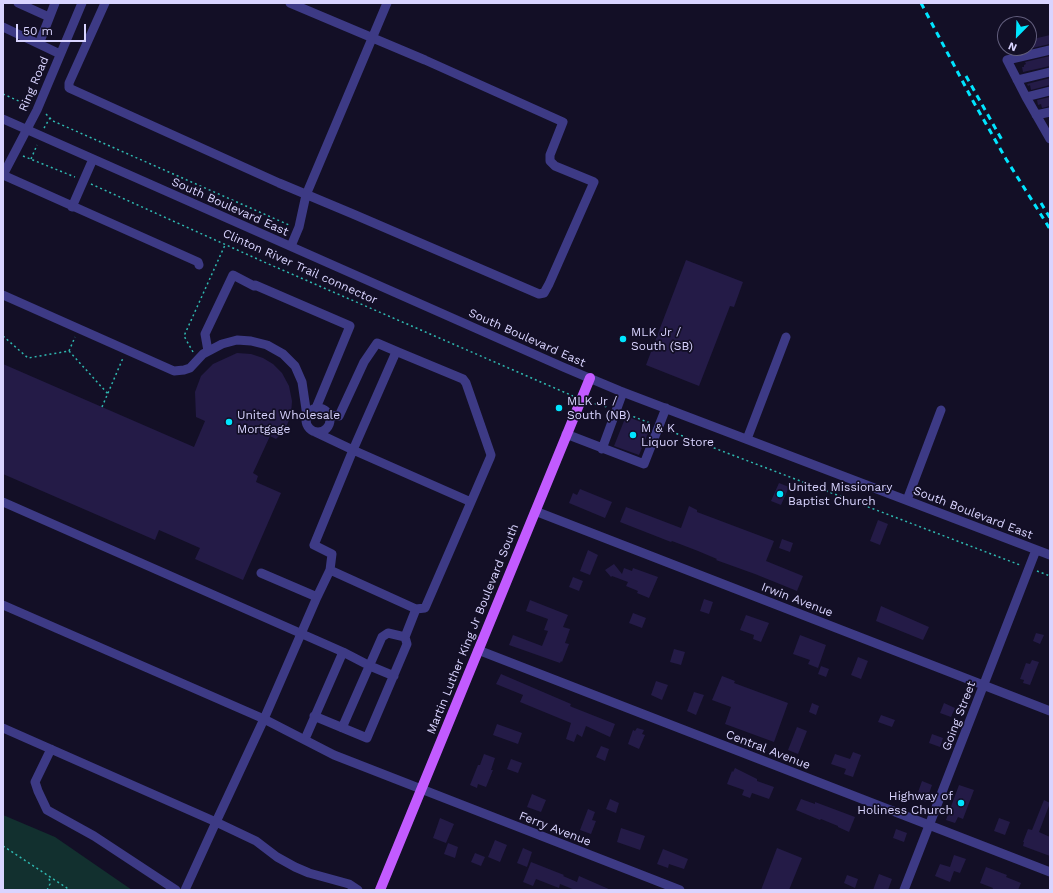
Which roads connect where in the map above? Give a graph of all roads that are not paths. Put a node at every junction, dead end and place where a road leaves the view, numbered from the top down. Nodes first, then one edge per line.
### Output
1 (18, 3) edge
2 (56, 3) edge
3 (82, 3) edge
4 (105, 3) edge
5 (290, 3) edge
6 (387, 3) edge
7 (49, 17) junction
8 (3, 27) edge
9 (373, 38) junction
10 (39, 44) junction
11 (1050, 50) edge
12 (60, 54) junction
13 (1050, 72) edge
14 (1017, 80) junction
15 (1050, 91) edge
16 (1026, 97) junction
17 (1050, 112) edge
18 (1036, 114) junction
19 (3, 119) edge
20 (27, 130) junction
21 (1049, 134) edge
22 (93, 159) junction
23 (3, 175) edge
24 (306, 194) junction
25 (72, 207) junction
26 (291, 246) junction
27 (199, 265) dead end
28 (3, 295) edge
29 (786, 337) dead end
30 (208, 351) junction
31 (398, 352) junction
32 (590, 378) junction
33 (623, 392) junction
34 (316, 408) junction
35 (666, 408) junction
36 (941, 410) dead end
37 (329, 415) junction
38 (307, 416) junction
39 (315, 432) junction
40 (566, 434) junction
41 (747, 439) junction
42 (602, 449) junction
43 (353, 450) junction
44 (907, 500) junction
45 (3, 502) edge
46 (471, 502) junction
47 (535, 511) junction
48 (1036, 550) junction
49 (1050, 555) edge
50 (330, 570) junction
51 (261, 573) dead end
52 (317, 597) junction
53 (3, 605) edge
54 (416, 609) junction
55 (301, 633) junction
56 (404, 637) junction
57 (478, 650) junction
58 (343, 652) junction
59 (370, 666) junction
60 (394, 676) junction
61 (983, 685) junction
62 (1050, 711) edge
63 (314, 716) junction
64 (264, 719) junction
65 (3, 728) edge
66 (342, 728) junction
67 (305, 739) junction
68 (51, 749) junction
69 (421, 789) junction
70 (216, 822) junction
71 (929, 825) junction
72 (1050, 872) edge
73 (176, 890) edge
74 (185, 890) edge
75 (358, 890) edge
76 (380, 890) edge
77 (680, 890) edge
78 (904, 890) edge

1 - 7 street
2 - 7 street
3 - 12 street, Ring Road
4 - 24 street
5 - 9 street
6 - 9 street
7 - 10 street
8 - 10 street
9 - 24 street
9 - 24 street
10 - 12 street
11 - 14 street
12 - 20 street, Ring Road
13 - 14 street
14 - 16 street
15 - 16 street
16 - 18 street
17 - 18 street
18 - 21 street
19 - 20 street, South Boulevard East
20 - 22 street, South Boulevard East
20 - 23 street, Ring Road
22 - 25 street
22 - 26 street, South Boulevard East
23 - 25 street
24 - 26 street
25 - 27 street
26 - 32 street, South Boulevard East
28 - 30 street
29 - 41 street
30 - 34 street
30 - 38 street
31 - 37 street
31 - 43 street
31 - 46 street
32 - 33 street, South Boulevard East
32 - 40 main road, Martin Luther King Jr Boulevard South
33 - 35 street, South Boulevard East
33 - 42 street
34 - 37 street
34 - 38 street
35 - 41 street, South Boulevard East
35 - 42 street
36 - 44 street
37 - 39 street
38 - 39 street
39 - 43 street
40 - 42 street
40 - 47 main road, Martin Luther King Jr Boulevard South
41 - 44 street, South Boulevard East
43 - 46 street
43 - 50 street
44 - 48 street, South Boulevard East
45 - 55 street
46 - 54 street
47 - 57 main road, Martin Luther King Jr Boulevard South
47 - 61 street, Irwin Avenue
48 - 49 street, South Boulevard East
48 - 61 street, Going Street
50 - 52 street
50 - 54 street
51 - 52 street
52 - 55 street
53 - 64 street, Ferry Avenue
54 - 56 street
55 - 58 street
55 - 64 street
56 - 59 street
56 - 60 street
57 - 69 main road, Martin Luther King Jr Boulevard South
57 - 71 street, Central Avenue
58 - 59 street
58 - 63 street
59 - 60 street
59 - 66 street
60 - 66 street
61 - 62 street, Irwin Avenue
61 - 71 street, Going Street
63 - 66 street
63 - 67 street
64 - 67 street, Ferry Avenue
64 - 70 street
65 - 68 street
67 - 69 street, Ferry Avenue
68 - 70 street
68 - 73 street
69 - 76 main road, Martin Luther King Jr Boulevard South
69 - 77 street, Ferry Avenue
70 - 74 street
70 - 75 street
71 - 72 street, Central Avenue
71 - 78 street, Going Street

